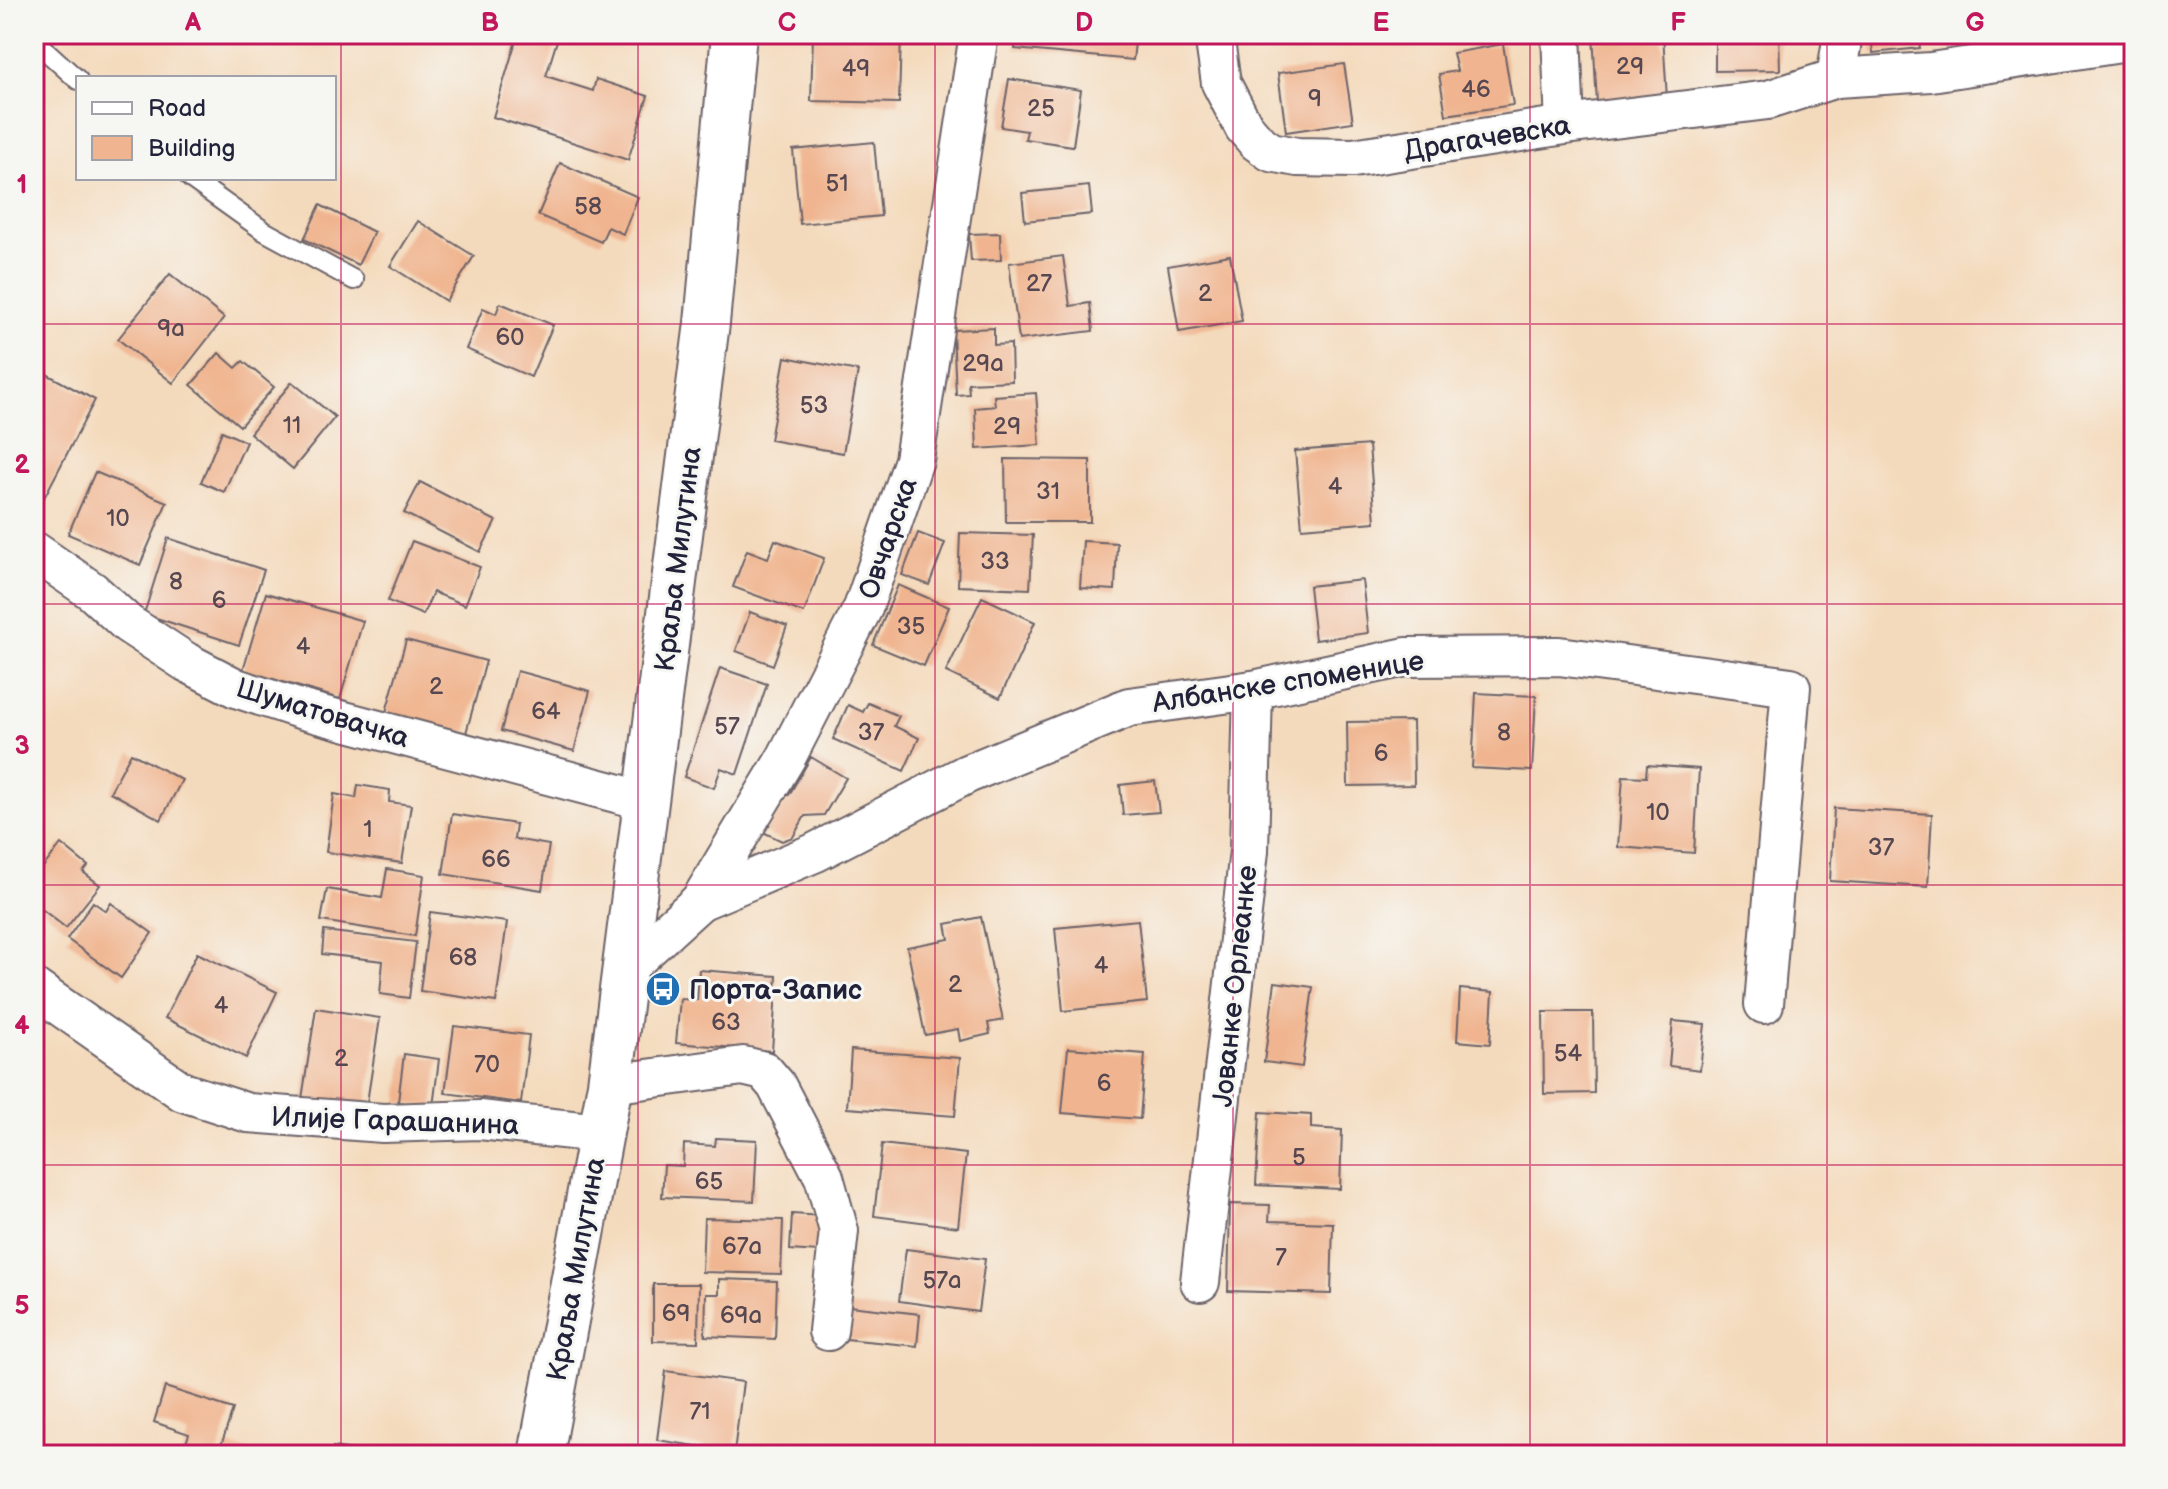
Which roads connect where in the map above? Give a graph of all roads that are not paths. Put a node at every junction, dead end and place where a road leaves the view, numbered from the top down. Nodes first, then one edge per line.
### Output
1 (734, 34) edge
2 (979, 34) edge
3 (1214, 34) edge
4 (1561, 34) edge
5 (1843, 34) edge
6 (34, 40) edge
7 (2134, 41) edge
8 (76, 78) edge
9 (1836, 78) junction
10 (1565, 125) junction
11 (193, 180) edge
12 (354, 280) dead end
13 (34, 551) edge
14 (1253, 690) junction
15 (646, 801) junction
16 (700, 901) junction
17 (623, 971) junction
18 (34, 988) edge
19 (1764, 1004) dead end
20 (610, 1084) junction
21 (599, 1133) junction
22 (1200, 1282) dead end
23 (828, 1331) dead end
24 (541, 1455) edge

1 - 15 street, Краља Милутина
2 - 16 street, Овчарска
3 - 10 street, Драгачевска
4 - 10 street
5 - 9 street
6 - 8 lane
7 - 9 street, Драгачевска
9 - 10 street, Драгачевска
11 - 12 lane
13 - 15 street, Шуматовачка
14 - 16 street, Албанске споменице
14 - 19 street, Албанске споменице
14 - 22 street, Јованке Орлеанке
15 - 17 street, Краља Милутина
16 - 17 street, Овчарска
17 - 20 street, Краља Милутина
18 - 21 street, Илије Гарашанина
20 - 21 street, Краља Милутина
20 - 23 street
21 - 24 street, Краља Милутина

